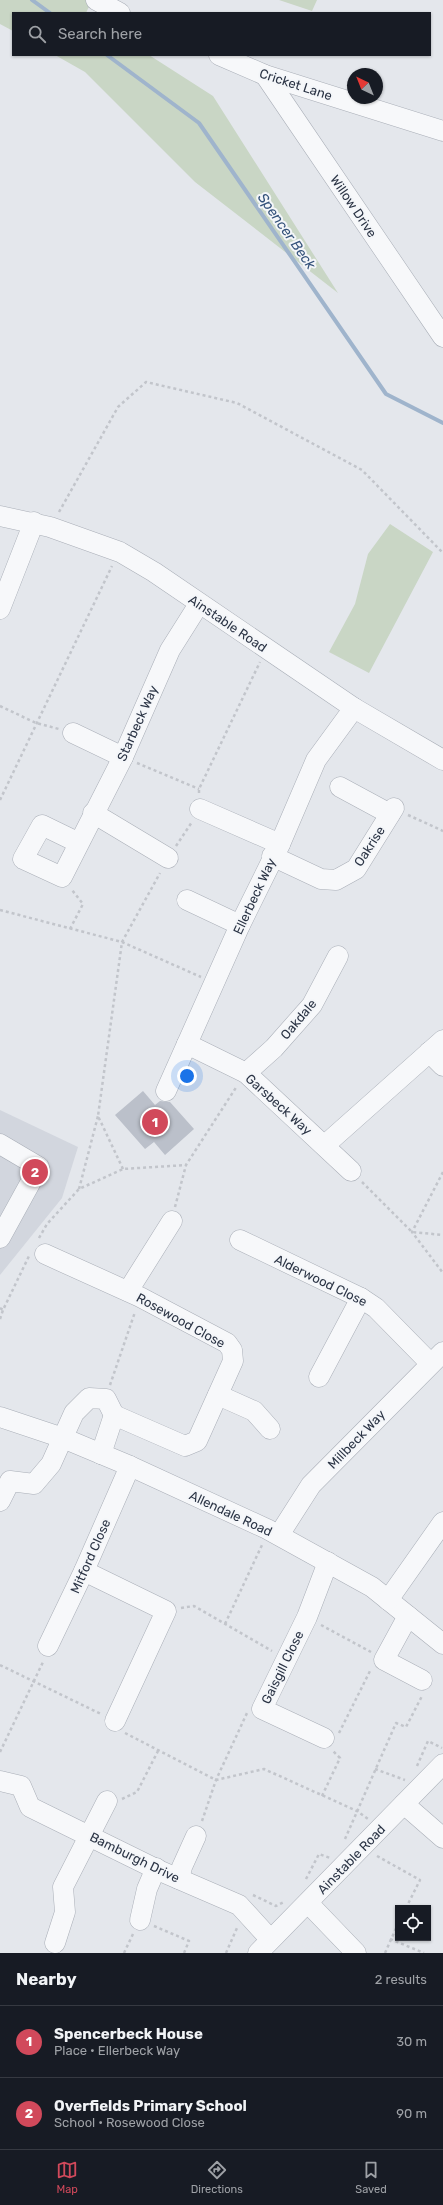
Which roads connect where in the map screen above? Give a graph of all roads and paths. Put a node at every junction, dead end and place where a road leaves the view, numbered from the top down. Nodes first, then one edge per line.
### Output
1 (96, 0) edge
2 (118, 12) edge
3 (221, 56) edge
4 (265, 75) junction
5 (443, 131) edge
6 (443, 338) edge
7 (0, 516) edge
8 (42, 525) junction
9 (120, 552) junction
10 (443, 553) edge
11 (199, 604) junction
12 (0, 609) edge
13 (267, 649) junction
14 (0, 706) edge
15 (354, 708) junction
16 (36, 723) junction
17 (73, 733) joint
18 (123, 757) junction
19 (443, 760) edge
20 (340, 786) dead end
21 (199, 789) junction
22 (0, 800) edge
23 (200, 809) junction
24 (392, 811) junction
25 (93, 813) junction
26 (443, 832) edge
27 (79, 843) junction
28 (276, 850) junction
29 (168, 858) junction
30 (62, 877) junction
31 (187, 900) dead end
32 (0, 910) edge
33 (240, 925) junction
34 (70, 929) junction
35 (122, 942) junction
36 (338, 956) dead end
37 (214, 982) junction
38 (187, 1044) junction
39 (438, 1053) edge
40 (246, 1073) junction
41 (166, 1090) dead end
42 (98, 1116) junction
43 (0, 1144) edge
44 (325, 1145) junction
45 (186, 1165) dead end
46 (123, 1169) junction
47 (351, 1172) joint
48 (443, 1172) edge
49 (79, 1189) junction
50 (172, 1220) dead end
51 (412, 1232) junction
52 (443, 1235) edge
53 (0, 1238) edge
54 (240, 1240) dead end
55 (38, 1249) junction
56 (443, 1273) edge
57 (128, 1291) junction
58 (361, 1298) junction
59 (0, 1308) edge
60 (3, 1310) junction
61 (0, 1319) edge
62 (437, 1357) edge
63 (319, 1377) dead end
64 (218, 1395) junction
65 (114, 1415) junction
66 (0, 1417) edge
67 (270, 1429) dead end
68 (63, 1438) junction
69 (101, 1454) junction
70 (130, 1466) junction
71 (5, 1479) edge
72 (0, 1501) edge
73 (443, 1522) edge
74 (274, 1532) junction
75 (328, 1562) junction
76 (84, 1571) junction
77 (388, 1600) junction
78 (166, 1611) junction
79 (408, 1616) junction
80 (307, 1617) junction
81 (225, 1624) junction
82 (443, 1644) edge
83 (48, 1646) joint
84 (286, 1660) junction
85 (384, 1660) junction
86 (0, 1665) edge
87 (422, 1680) joint
88 (35, 1681) junction
89 (262, 1709) junction
90 (115, 1721) junction
91 (331, 1737) junction
92 (443, 1749) edge
93 (158, 1751) junction
94 (0, 1752) edge
95 (443, 1764) edge
96 (416, 1768) dead end
97 (375, 1769) junction
98 (216, 1780) junction
99 (0, 1781) edge
100 (410, 1782) dead end
101 (322, 1796) junction
102 (107, 1801) joint
103 (404, 1804) junction
104 (357, 1811) junction
105 (379, 1828) junction
106 (90, 1836) junction
107 (196, 1836) joint
108 (443, 1838) edge
109 (340, 1846) dead end
110 (362, 1848) junction
111 (335, 1852) dead end
112 (156, 1868) junction
113 (179, 1879) junction
114 (306, 1880) dead end
115 (246, 1892) dead end
116 (288, 1900) dead end
117 (308, 1903) junction
118 (408, 1905) edge
119 (140, 1920) junction
120 (395, 1930) edge
121 (390, 1939) junction
122 (55, 1943) dead end
123 (264, 1946) edge
124 (124, 1953) edge
125 (184, 1953) edge
126 (356, 1953) edge
127 (386, 1953) edge
128 (424, 1953) edge

1 - 2 street
3 - 4 street, Cricket Lane
4 - 5 street, Cricket Lane
4 - 6 street, Willow Drive
7 - 8 street, Ainstable Road
8 - 9 street, Ainstable Road
8 - 10 path
8 - 12 street
9 - 11 street, Ainstable Road
9 - 16 path
11 - 13 street, Ainstable Road
11 - 18 street, Starbeck Way
13 - 15 street, Ainstable Road
13 - 21 path
14 - 16 path
15 - 19 street, Ainstable Road
15 - 28 street, Ellerbeck Way
16 - 17 path
16 - 22 path
17 - 18 street
18 - 21 path
18 - 25 street, Starbeck Way
20 - 24 street
21 - 23 path
23 - 28 street, Oakrise
23 - 29 path
24 - 26 path
24 - 28 street, Oakrise
25 - 27 street, Starbeck Way
25 - 29 street
27 - 30 street, Starbeck Way
27 - 30 street
28 - 33 street, Ellerbeck Way
29 - 35 path
30 - 34 path
31 - 33 street
32 - 34 path
33 - 37 street, Ellerbeck Way
34 - 35 path
35 - 37 path
35 - 42 path
36 - 40 street, Oakdale
37 - 38 street, Ellerbeck Way
38 - 40 street, Garsbeck Way
38 - 41 street, Ellerbeck Way
39 - 44 street
40 - 44 street, Garsbeck Way
42 - 46 path
42 - 49 path
43 - 53 street
44 - 47 street, Garsbeck Way
45 - 46 path
46 - 49 path
47 - 51 path
48 - 51 path
49 - 55 path
50 - 57 street
51 - 52 path
51 - 56 path
54 - 58 street, Alderwood Close
55 - 57 street, Rosewood Close
55 - 60 path
57 - 64 street, Rosewood Close
58 - 62 street, Alderwood Close
58 - 63 street
59 - 60 path
60 - 61 path
62 - 74 street, Millbeck Way
64 - 65 street, Rosewood Close
64 - 67 street
65 - 68 street
65 - 69 street
66 - 68 street, Allendale Road
68 - 69 street, Allendale Road
68 - 71 street
69 - 70 street, Allendale Road
70 - 74 street, Allendale Road
70 - 76 street, Mitford Close
71 - 72 street
73 - 77 street
74 - 75 street, Allendale Road
74 - 81 path
75 - 77 street, Allendale Road
75 - 80 street, Gaisgill Close
76 - 78 street
76 - 83 street, Mitford Close
77 - 79 street, Allendale Road
78 - 81 path
78 - 90 street
79 - 82 street, Allendale Road
79 - 85 street
80 - 84 street, Gaisgill Close
80 - 85 path
81 - 84 path
83 - 88 path
84 - 89 street, Gaisgill Close
85 - 87 street
85 - 91 path
86 - 88 path
87 - 97 path
88 - 90 path
88 - 94 path
89 - 91 street, Gaisgill Close
89 - 98 path
90 - 93 path
91 - 101 path
92 - 96 path
93 - 98 path
93 - 102 path
95 - 103 street, Ainstable Road
97 - 100 path
97 - 104 path
98 - 101 path
98 - 107 path
99 - 106 street, Bamburgh Drive
101 - 104 path
102 - 106 street
103 - 105 street, Ainstable Road
103 - 108 street
104 - 105 path
104 - 109 path
105 - 110 street, Ainstable Road
106 - 112 street, Bamburgh Drive
106 - 122 street
107 - 113 street
110 - 117 street, Ainstable Road
110 - 118 path
111 - 114 path
112 - 113 street, Bamburgh Drive
112 - 119 street
113 - 123 street, Bamburgh Drive
115 - 116 path
117 - 123 street, Ainstable Road
117 - 126 street
119 - 124 path
119 - 125 path
120 - 121 path
121 - 127 path
121 - 128 path

